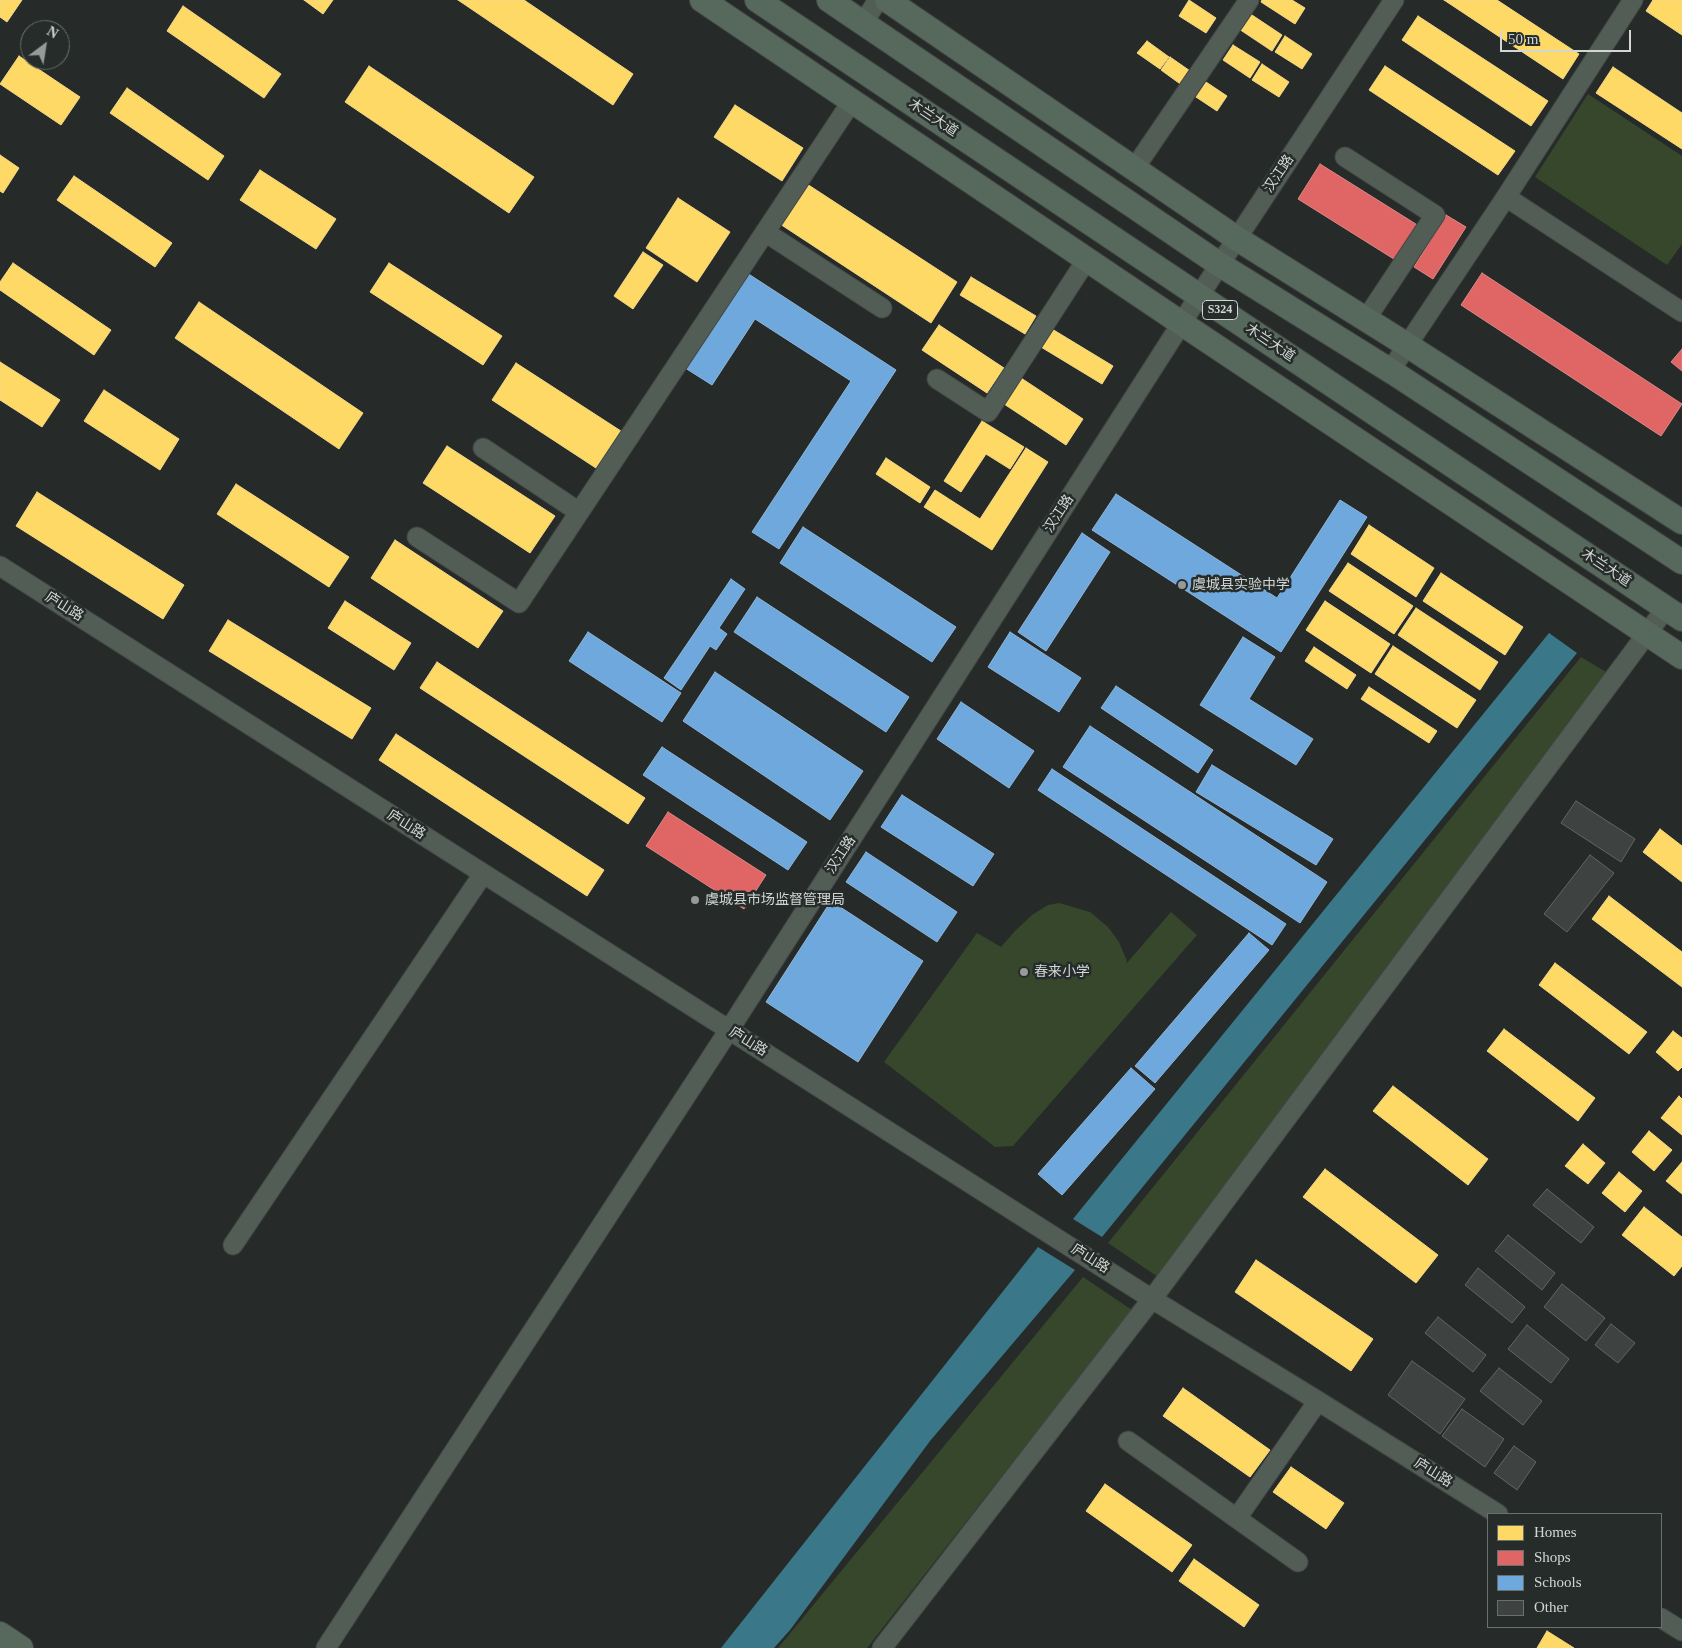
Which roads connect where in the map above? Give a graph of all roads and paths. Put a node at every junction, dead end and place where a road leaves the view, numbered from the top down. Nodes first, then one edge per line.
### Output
1 (702, 0) edge
2 (757, 0) edge
3 (829, 0) edge
4 (878, 0) edge
5 (886, 0) edge
6 (1249, 0) edge
7 (1394, 0) edge
8 (1633, 0) edge
9 (863, 23) junction
10 (852, 101) junction
11 (1345, 157) dead end
12 (1134, 169) junction
13 (1506, 197) junction
14 (765, 232) junction
15 (1236, 238) junction
16 (1086, 259) junction
17 (1219, 264) junction
18 (1199, 296) junction
19 (882, 308) dead end
20 (1682, 312) edge
21 (1366, 319) junction
22 (1181, 323) junction
23 (1407, 344) junction
24 (1390, 371) junction
25 (937, 378) dead end
26 (483, 448) dead end
27 (579, 512) junction
28 (1682, 522) edge
29 (417, 537) dead end
30 (1682, 562) edge
31 (0, 566) edge
32 (1674, 614) edge
33 (1647, 634) junction
34 (1682, 656) edge
35 (483, 874) junction
36 (729, 1030) junction
37 (233, 1245) dead end
38 (1152, 1299) junction
39 (1318, 1401) junction
40 (1128, 1441) dead end
41 (1496, 1513) edge
42 (1237, 1518) junction
43 (1298, 1562) dead end
44 (1662, 1619) edge
45 (1682, 1631) edge
46 (0, 1634) edge
47 (20, 1648) edge
48 (326, 1648) edge
49 (882, 1648) edge

1 - 10 main road
2 - 18 main road, 木兰大道 / S324
3 - 9 main road
4 - 9 street
5 - 12 main road
6 - 12 street
7 - 15 street, 汉江路
8 - 13 street
9 - 17 main road
10 - 14 street
10 - 16 main road
11 - 21 street
12 - 15 main road
13 - 20 street
13 - 23 street
14 - 19 street
14 - 27 street
15 - 17 street, 汉江路
15 - 21 main road
16 - 22 main road
16 - 25 street
17 - 18 street, 汉江路
17 - 24 main road
18 - 22 street, 汉江路
18 - 32 main road, 木兰大道 / S324
21 - 23 main road
22 - 33 main road
22 - 36 street, 汉江路
23 - 24 street
23 - 28 main road
24 - 30 main road
26 - 27 street
27 - 29 street
31 - 35 street, 庐山路
32 - 33 street
33 - 34 main road
33 - 38 street
35 - 36 street, 庐山路
35 - 37 street
36 - 38 street, 庐山路
36 - 48 street, 汉江路
38 - 39 street, 庐山路
38 - 49 street
39 - 41 street, 庐山路
39 - 42 street
40 - 42 street
42 - 43 street
44 - 45 street
46 - 47 main road

